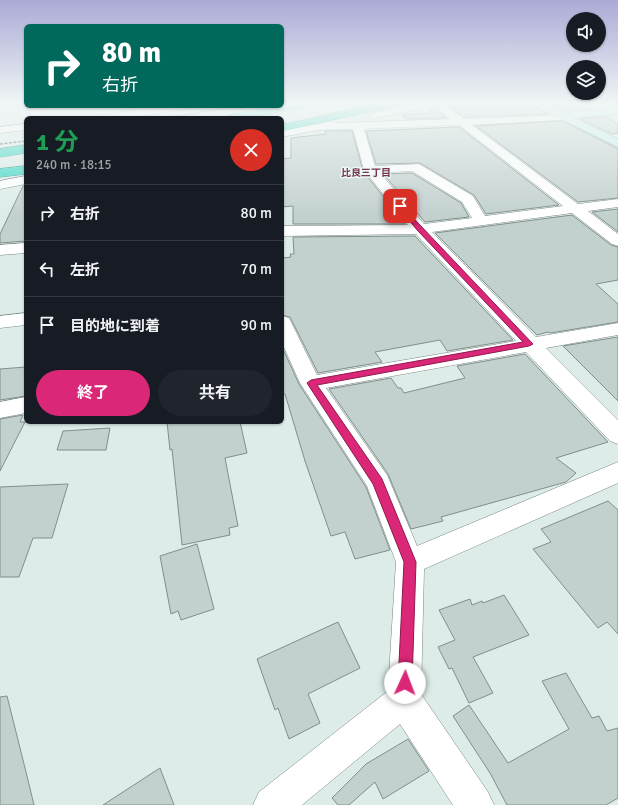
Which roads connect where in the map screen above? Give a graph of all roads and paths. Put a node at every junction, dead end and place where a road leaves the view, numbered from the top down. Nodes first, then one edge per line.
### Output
1 (362, 141) edge
2 (487, 141) edge
3 (24, 149) edge
4 (0, 153) edge
5 (24, 153) edge
6 (0, 156) edge
7 (24, 160) edge
8 (0, 163) edge
9 (24, 166) edge
10 (0, 169) edge
11 (24, 170) edge
12 (370, 170) junction
13 (0, 173) edge
14 (24, 180) edge
15 (0, 185) edge
16 (24, 191) edge
17 (0, 192) edge
18 (618, 203) edge
19 (573, 208) junction
20 (481, 221) junction
21 (420, 229) junction
22 (284, 231) edge
23 (618, 241) edge
24 (24, 248) edge
25 (0, 250) edge
26 (24, 319) edge
27 (0, 322) edge
28 (284, 326) edge
29 (618, 329) edge
30 (529, 344) junction
31 (311, 383) junction
32 (24, 405) edge
33 (0, 410) edge
34 (618, 434) edge
35 (618, 472) edge
36 (410, 562) junction
37 (404, 699) junction
38 (272, 805) edge
39 (475, 805) edge

1 - 12 street
2 - 19 street
3 - 4 highway
5 - 6 highway
7 - 8 highway
9 - 10 highway
11 - 13 highway
12 - 20 street
12 - 21 street
14 - 15 street
16 - 17 street
18 - 19 street
19 - 20 street
19 - 23 street
20 - 21 street
21 - 22 street
21 - 30 street
24 - 25 street
26 - 27 street
28 - 31 street
29 - 30 street
30 - 31 street
30 - 34 street
31 - 36 street
32 - 33 street
35 - 36 street
36 - 37 street
37 - 38 street
37 - 39 street

